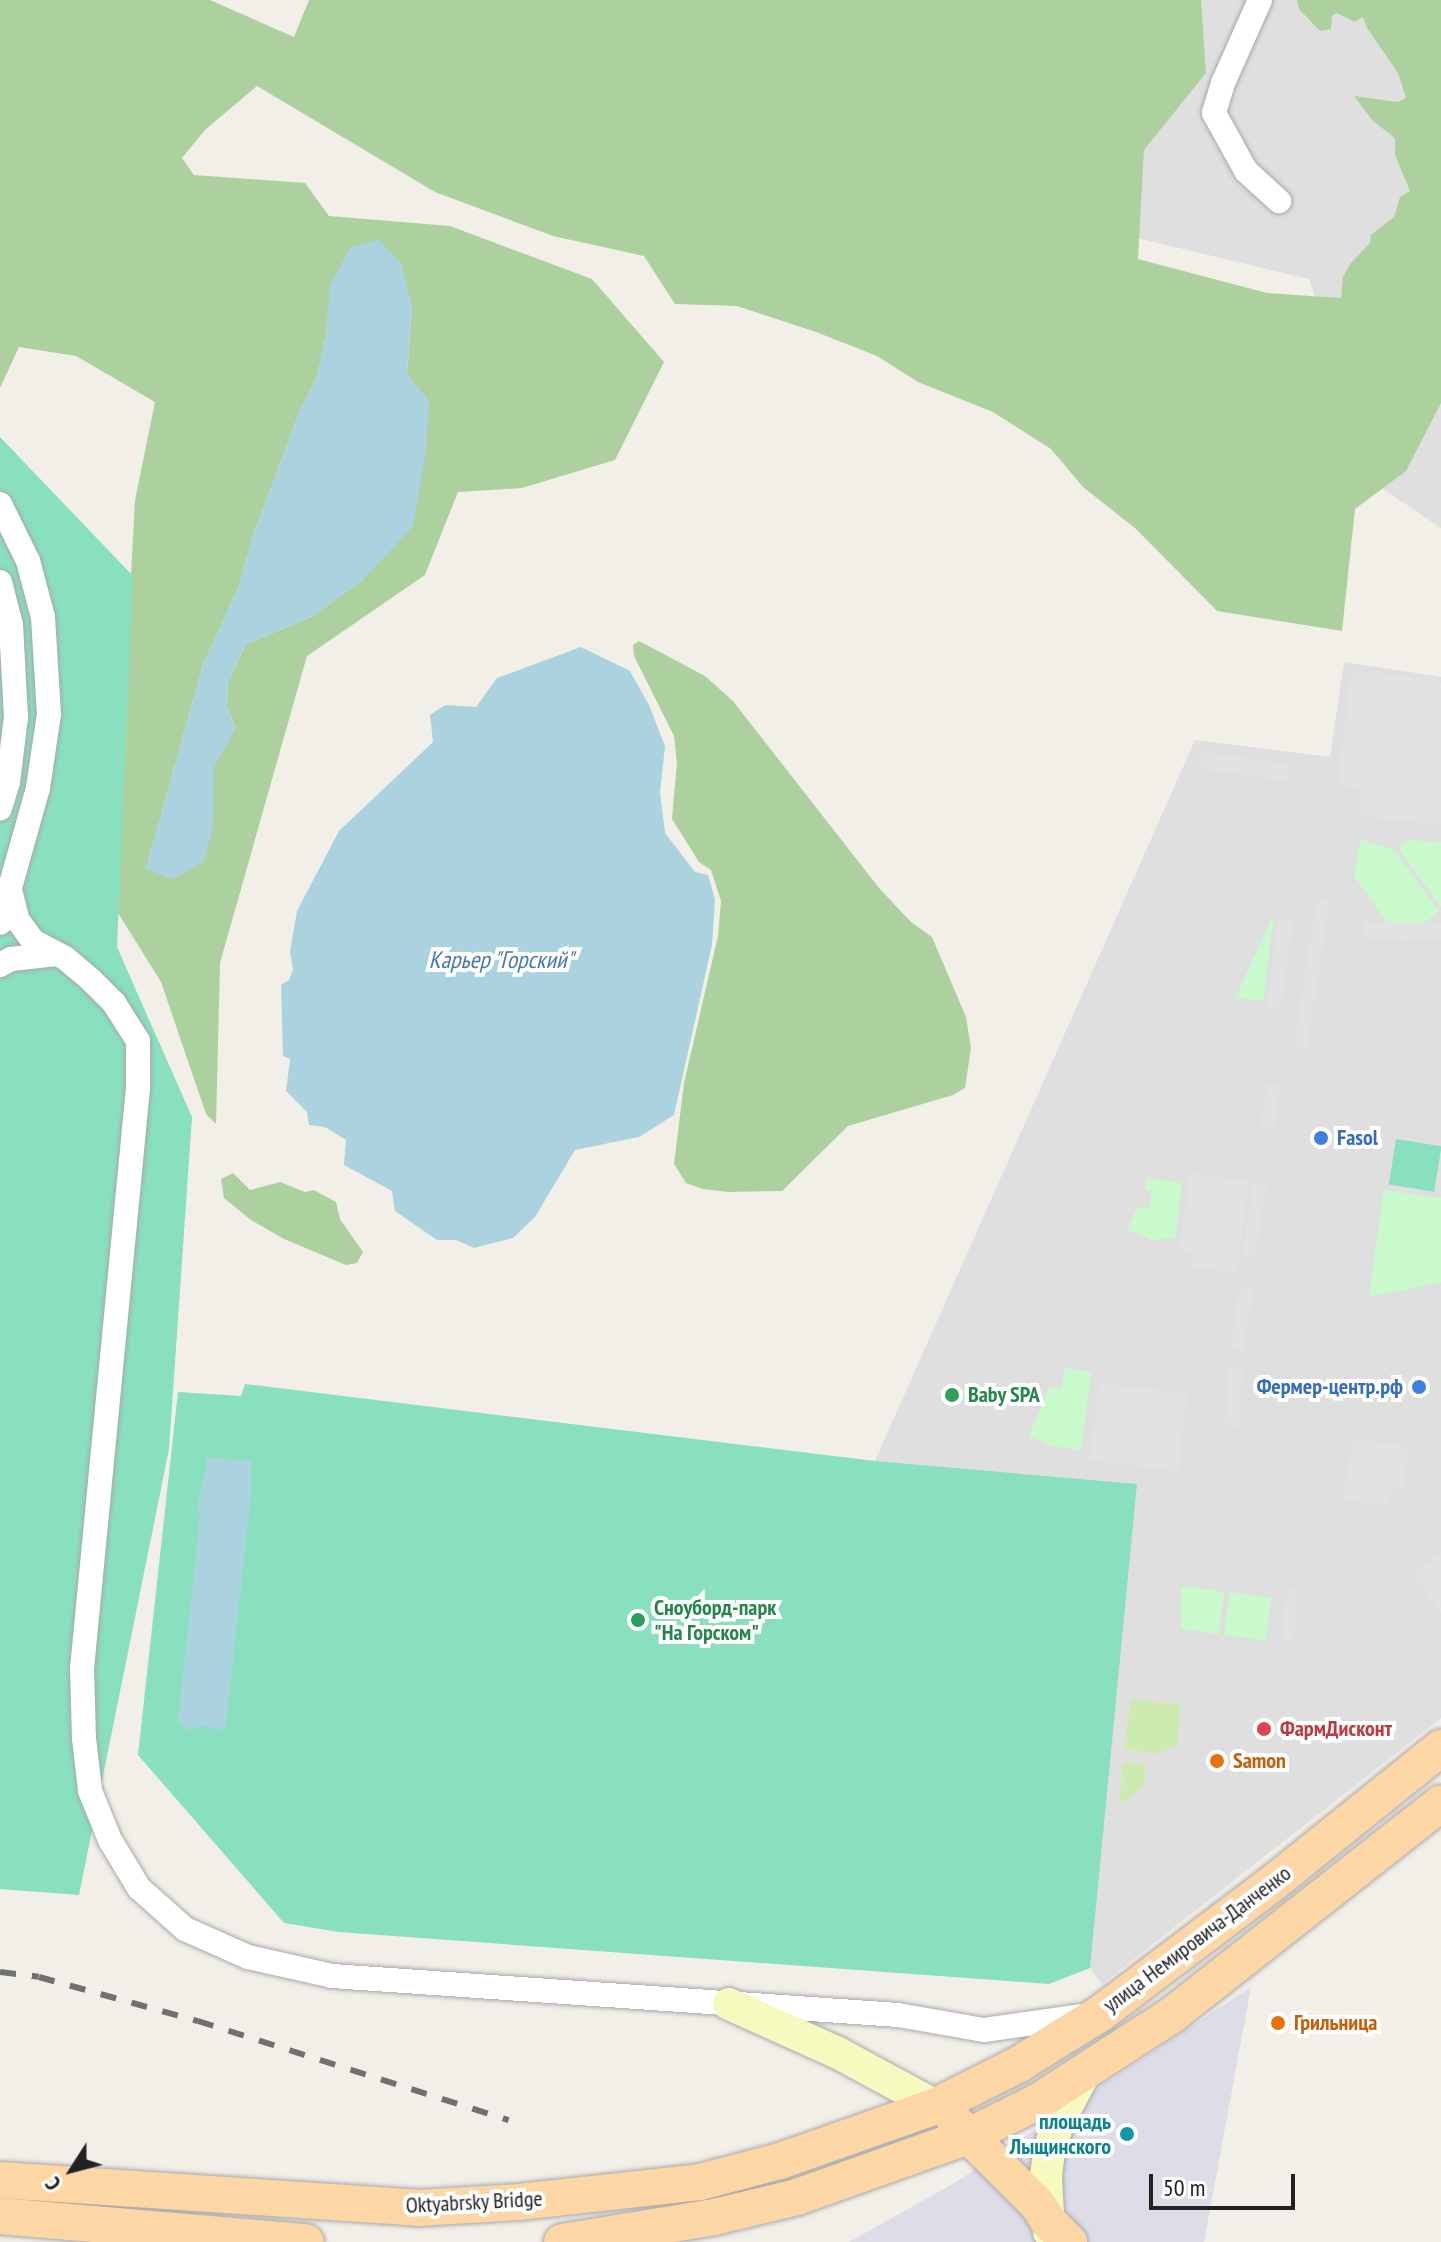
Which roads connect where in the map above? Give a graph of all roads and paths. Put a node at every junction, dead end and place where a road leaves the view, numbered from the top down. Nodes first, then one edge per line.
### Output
1 (1260, 0) edge
2 (1279, 201) dead end
3 (0, 504) edge
4 (0, 582) edge
5 (8, 782) junction
6 (38, 788) junction
7 (0, 809) edge
8 (9, 886) junction
9 (0, 923) edge
10 (57, 954) junction
11 (0, 965) edge
12 (1441, 1748) edge
13 (1441, 1803) edge
14 (729, 2004) junction
15 (1101, 2013) junction
16 (1083, 2076) junction
17 (936, 2106) junction
18 (971, 2135) junction
19 (0, 2180) edge
20 (0, 2216) edge
21 (1056, 2235) edge
22 (306, 2242) edge
23 (562, 2242) edge

1 - 2 street
3 - 6 street
4 - 5 street
5 - 6 street
5 - 7 street
6 - 8 street
8 - 9 street
8 - 10 street
10 - 11 street
10 - 14 street
12 - 15 main road, улица Немировича-Данченко
13 - 16 main road, улица Немировича-Данченко
14 - 15 street
14 - 17 main road
15 - 17 main road, улица Немировича-Данченко
16 - 18 main road, улица Немировича-Данченко
16 - 21 main road
17 - 18 main road
17 - 19 main road, Oktyabrsky Bridge
18 - 21 main road
18 - 23 main road
20 - 22 main road

